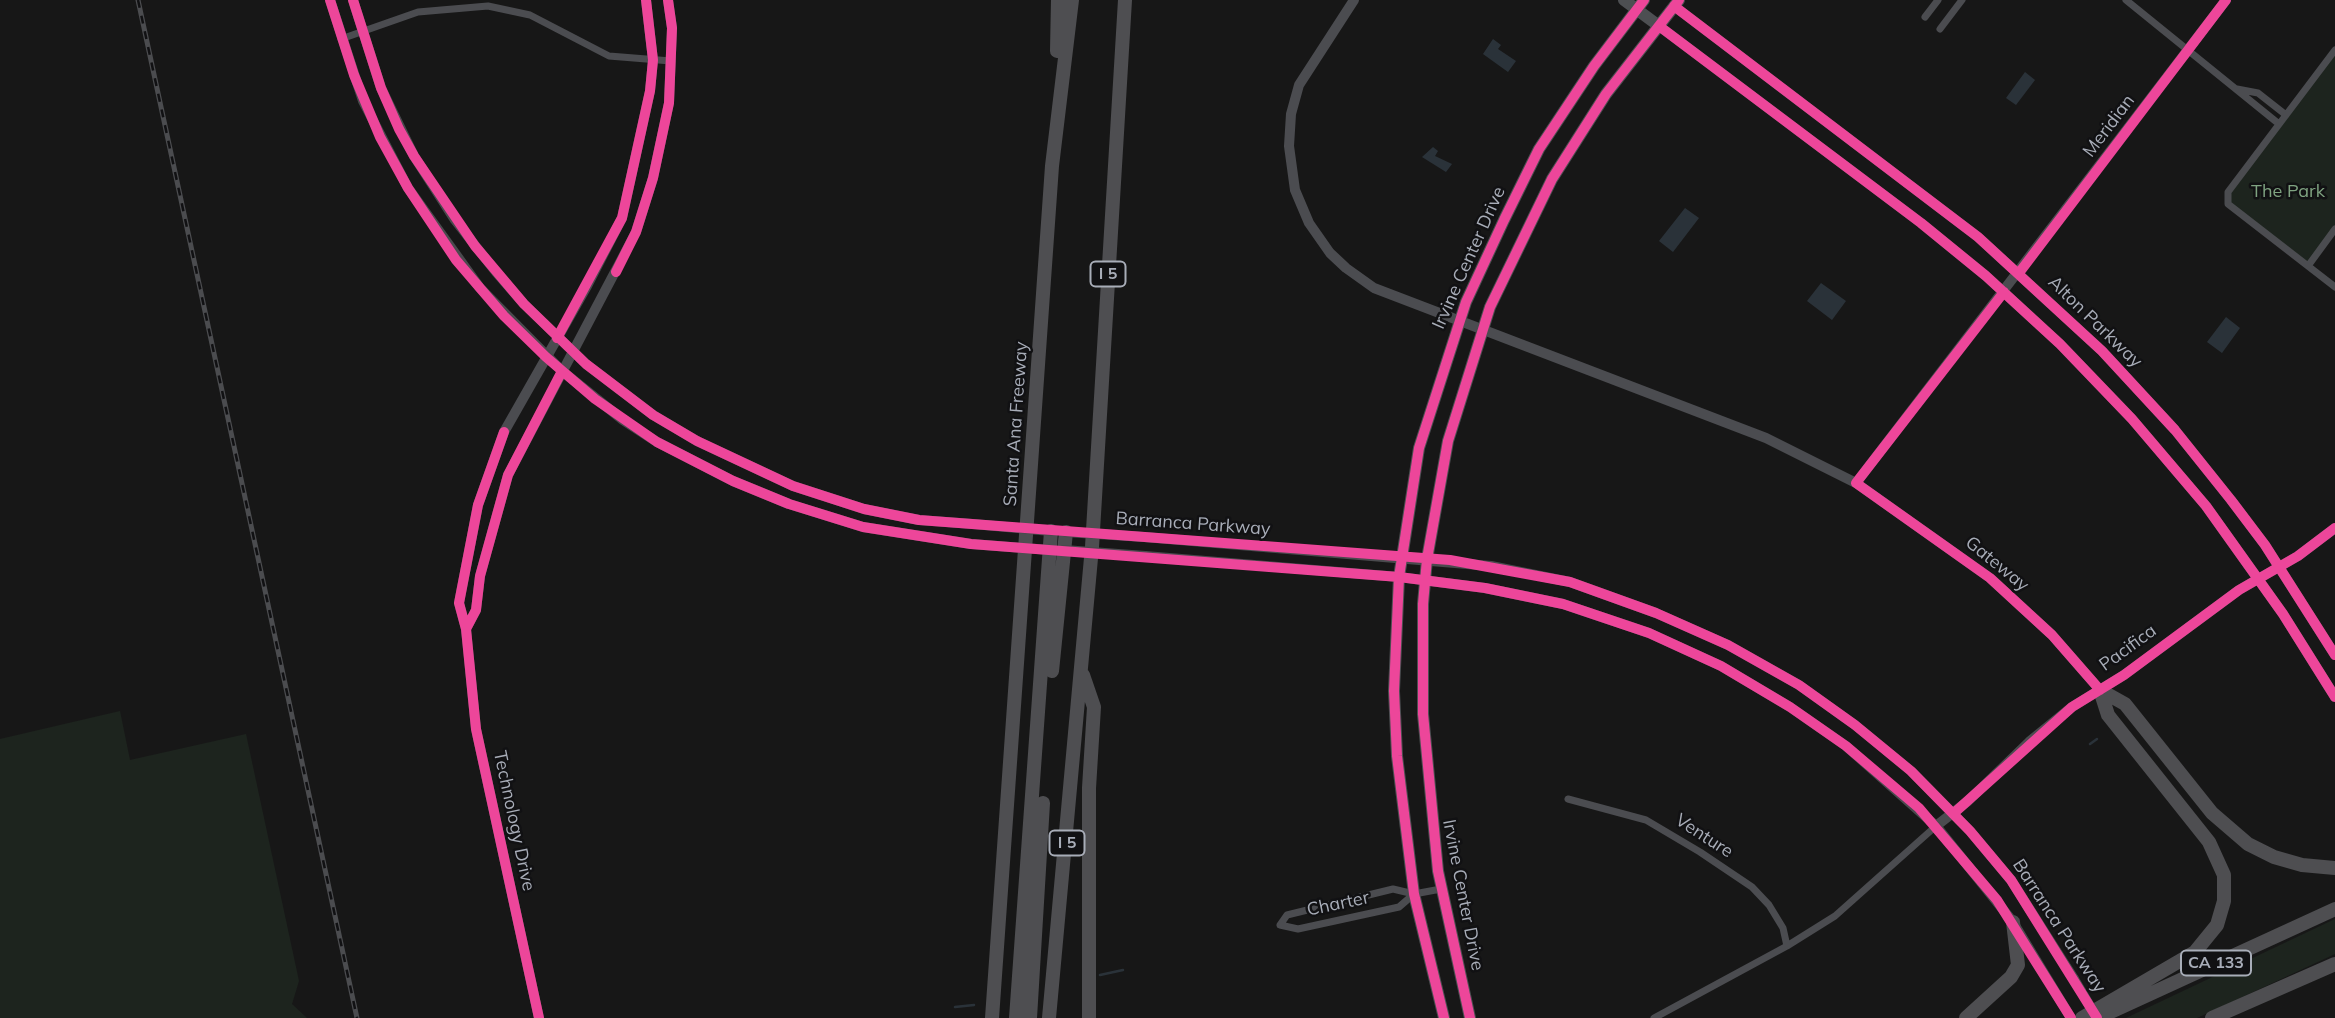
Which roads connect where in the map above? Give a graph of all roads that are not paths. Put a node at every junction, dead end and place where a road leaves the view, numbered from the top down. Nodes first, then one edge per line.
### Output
1 (330, 0) edge
2 (353, 0) edge
3 (646, 0) edge
4 (668, 0) edge
5 (1058, 0) edge
6 (1072, 0) edge
7 (1125, 0) edge
8 (1354, 0) edge
9 (1624, 0) edge
10 (1938, 0) edge
11 (1962, 0) edge
12 (2118, 0) edge
13 (2126, 0) edge
14 (2227, 0) edge
15 (1673, 2) edge
16 (1640, 5) edge
17 (2135, 8) junction
18 (1925, 17) dead end
19 (1659, 26) junction
20 (1940, 29) dead end
21 (362, 32) junction
22 (341, 39) junction
23 (2335, 50) edge
24 (2188, 51) junction
25 (653, 60) junction
26 (671, 61) junction
27 (2236, 89) junction
28 (2286, 115) junction
29 (2279, 124) junction
30 (1052, 166) junction
31 (2335, 229) edge
32 (2308, 266) junction
33 (2019, 273) junction
34 (2335, 287) edge
35 (2004, 292) junction
36 (1459, 321) junction
37 (1482, 329) junction
38 (557, 338) junction
39 (573, 352) junction
40 (546, 357) junction
41 (562, 371) junction
42 (1856, 483) junction
43 (2335, 528) edge
44 (1058, 531) junction
45 (1057, 550) junction
46 (1402, 556) junction
47 (1427, 559) junction
48 (2280, 568) junction
49 (1399, 577) junction
50 (2258, 579) junction
51 (1425, 581) junction
52 (466, 629) junction
53 (2335, 654) edge
54 (1080, 668) junction
55 (2100, 690) junction
56 (2335, 698) edge
57 (1045, 706) junction
58 (1568, 799) dead end
59 (1954, 813) junction
60 (1936, 826) junction
61 (2335, 868) edge
62 (1441, 889) junction
63 (1415, 894) junction
64 (2335, 909) edge
65 (2013, 922) junction
66 (1787, 946) junction
67 (2334, 964) edge
68 (538, 1018) edge
69 (992, 1018) edge
70 (1016, 1018) edge
71 (1030, 1018) edge
72 (1049, 1018) edge
73 (1089, 1018) edge
74 (1444, 1018) edge
75 (1470, 1018) edge
76 (1654, 1018) edge
77 (1966, 1018) edge
78 (2071, 1018) edge
79 (2082, 1018) edge
80 (2097, 1018) edge
81 (2213, 1018) edge
82 (2233, 1018) edge

1 - 22 main road, Barranca Parkway
2 - 21 main road, Barranca Parkway
3 - 25 street, Technology Drive
4 - 26 street, Technology Drive
5 - 30 highway
6 - 30 highway, Santa Ana Freeway
7 - 54 highway, I 5
8 - 36 street, Gateway
9 - 16 main road
10 - 18 street
11 - 20 street
12 - 17 street
13 - 17 street
14 - 24 street, Meridian
15 - 19 main road, Irvine Center Drive
15 - 33 main road, Alton Parkway
16 - 19 main road
16 - 36 main road, Irvine Center Drive
17 - 24 street
19 - 35 main road
19 - 37 main road, Irvine Center Drive
21 - 22 street
21 - 25 street
21 - 38 main road, Barranca Parkway
22 - 40 main road, Barranca Parkway
23 - 28 street
24 - 27 street
24 - 33 street, Meridian
25 - 26 street
25 - 38 street, Technology Drive
26 - 39 street, Technology Drive
27 - 28 street
27 - 29 street
28 - 29 street
29 - 32 street
30 - 69 highway, Santa Ana Freeway
31 - 32 street
32 - 34 street
33 - 35 street, Meridian
33 - 48 main road, Alton Parkway
35 - 42 street, Meridian
35 - 50 main road
36 - 37 street, Gateway
36 - 46 main road, Irvine Center Drive
37 - 42 street, Gateway
37 - 47 main road, Irvine Center Drive
38 - 39 main road, Barranca Parkway
38 - 40 street, Technology Drive
39 - 41 street, Technology Drive
39 - 44 main road, Barranca Parkway, bridge
40 - 41 main road, Barranca Parkway
40 - 52 street, Technology Drive
41 - 45 main road, Barranca Parkway, bridge
41 - 52 street, Technology Drive
42 - 55 street, Gateway
43 - 48 street, Pacifica
44 - 45 highway, bridge
44 - 46 main road, Barranca Parkway, bridge
45 - 49 main road, Barranca Parkway, bridge
45 - 57 highway
46 - 47 main road, Barranca Parkway
46 - 49 main road, Irvine Center Drive
47 - 51 main road, Irvine Center Drive
47 - 59 main road, Barranca Parkway
48 - 50 street, Pacifica
48 - 53 main road, Alton Parkway
49 - 51 main road, Barranca Parkway
49 - 63 main road, Irvine Center Drive
50 - 55 street, Pacifica
50 - 56 main road
51 - 60 main road, Barranca Parkway
51 - 62 main road, Irvine Center Drive
52 - 68 street, Technology Drive
54 - 72 highway, I 5
54 - 73 highway
55 - 59 street, Pacifica
55 - 61 highway
55 - 79 highway
57 - 70 highway
57 - 71 highway
58 - 66 street, Venture
59 - 60 street, Pacifica
59 - 80 main road, Barranca Parkway, bridge
60 - 65 main road, Barranca Parkway
60 - 66 street, Pacifica
62 - 63 street, Charter
62 - 75 main road, Irvine Center Drive
63 - 63 street, Charter
63 - 74 main road, Irvine Center Drive
64 - 80 highway, CA 133
65 - 77 highway
65 - 78 main road, Barranca Parkway
66 - 76 street, Pacifica
67 - 81 highway, CA 133
67 - 82 highway

